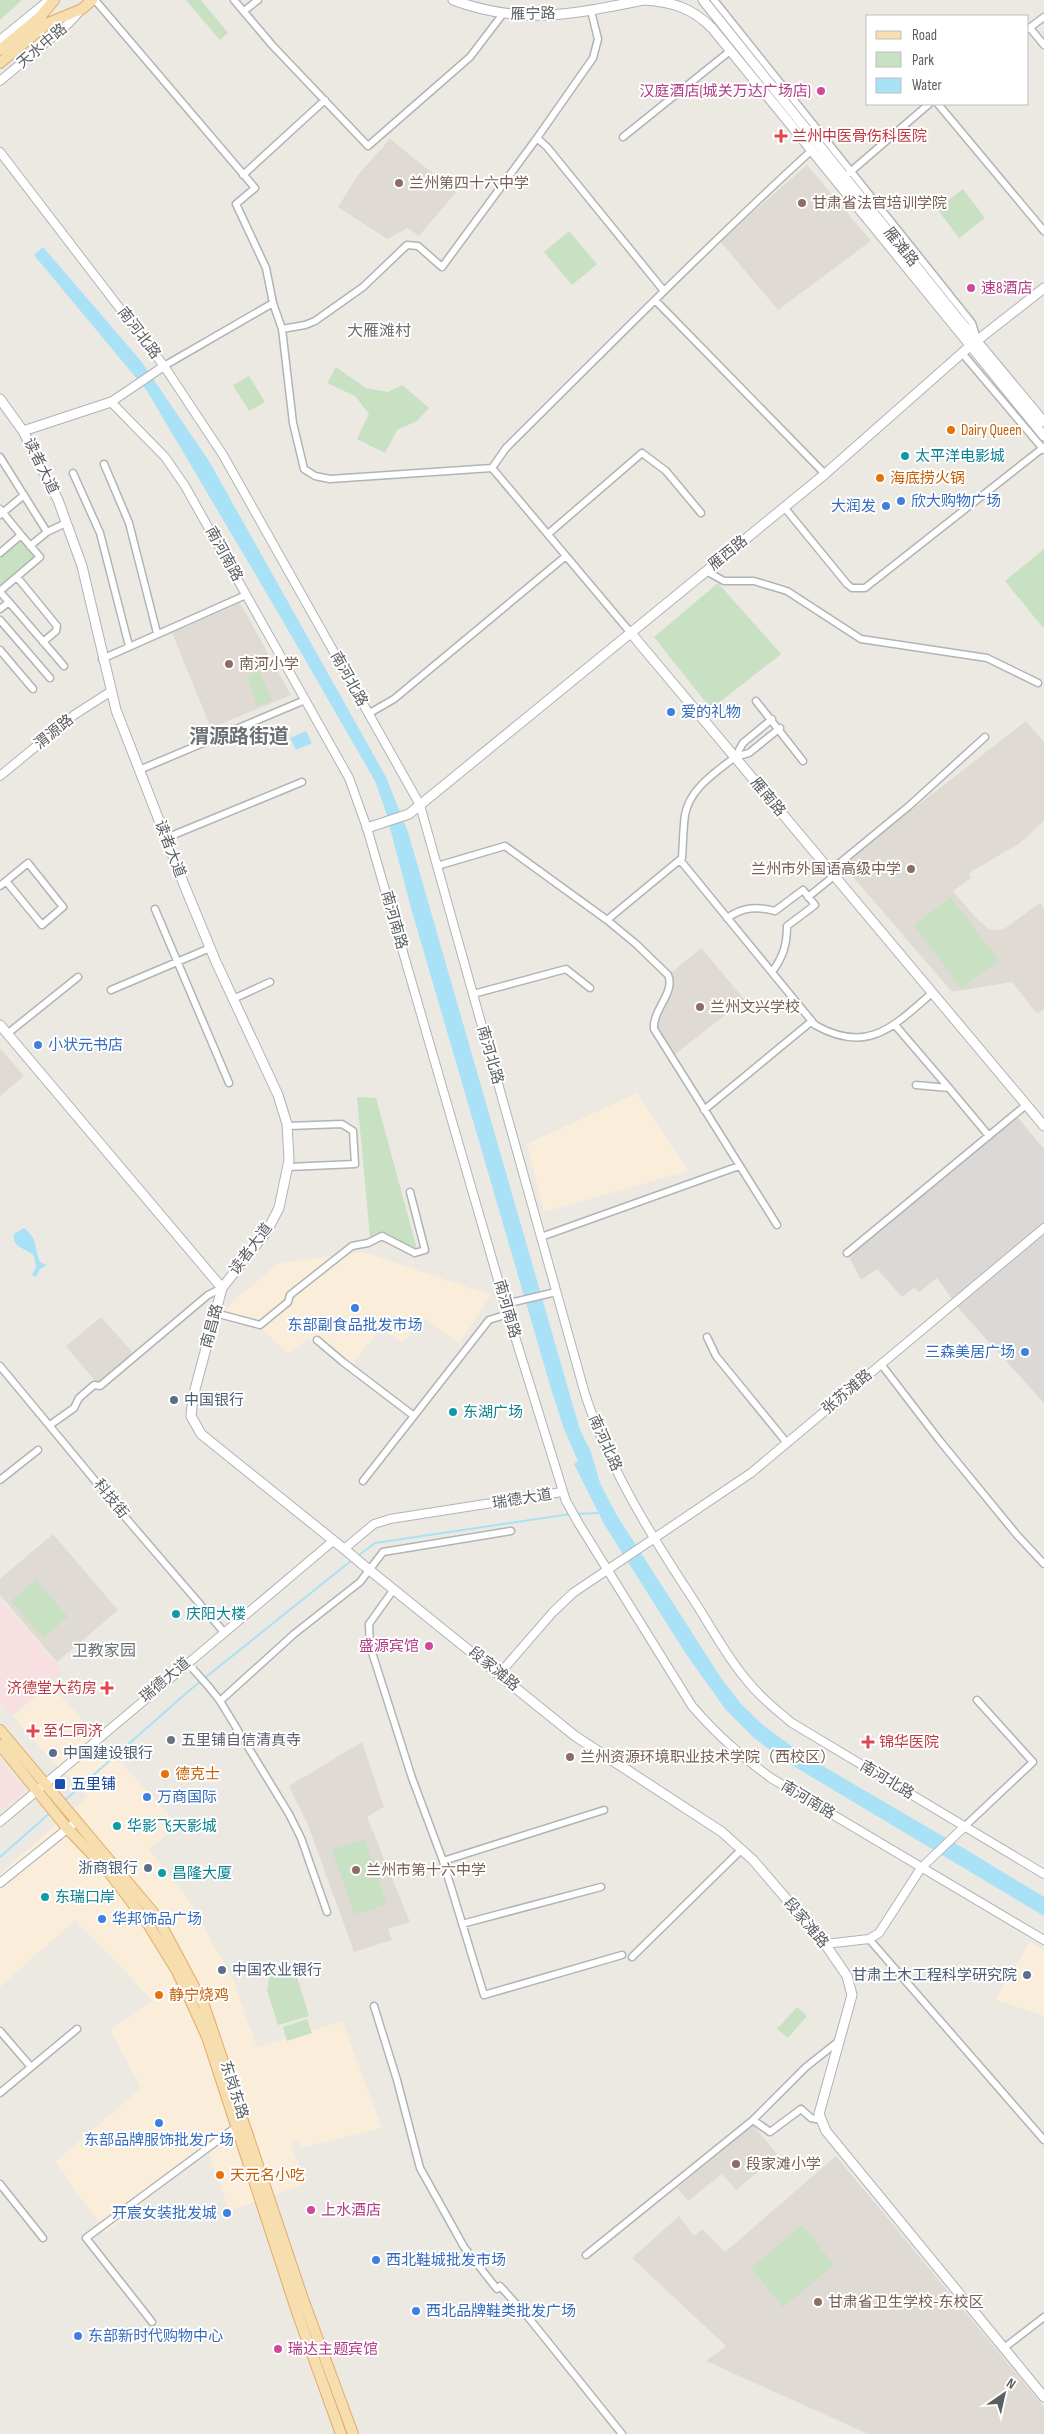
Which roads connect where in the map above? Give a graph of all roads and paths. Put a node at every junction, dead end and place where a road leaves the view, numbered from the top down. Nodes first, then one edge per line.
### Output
1 (49, 0) edge
2 (54, 0) edge
3 (93, 0) edge
4 (234, 0) edge
5 (258, 0) edge
6 (453, 0) edge
7 (644, 0) edge
8 (703, 0) edge
9 (725, 0) edge
10 (714, 5) edge
11 (82, 9) junction
12 (244, 11) junction
13 (591, 11) junction
14 (502, 15) junction
15 (701, 17) joint
16 (1044, 17) edge
17 (1029, 28) edge
18 (0, 40) edge
19 (1044, 44) edge
20 (0, 50) edge
21 (730, 51) junction
22 (0, 63) edge
23 (0, 81) edge
24 (325, 100) junction
25 (928, 105) edge
26 (939, 105) edge
27 (624, 137) dead end
28 (537, 138) junction
29 (812, 150) junction
30 (0, 152) edge
31 (243, 175) junction
32 (844, 176) junction
33 (1044, 231) edge
34 (1044, 288) edge
35 (664, 291) junction
36 (655, 300) junction
37 (273, 303) junction
38 (282, 329) junction
39 (974, 343) junction
40 (962, 353) junction
41 (164, 366) junction
42 (0, 399) edge
43 (111, 402) junction
44 (1044, 422) edge
45 (23, 431) junction
46 (1044, 436) edge
47 (1043, 448) edge
48 (0, 457) edge
49 (104, 464) dead end
50 (492, 468) junction
51 (73, 473) dead end
52 (825, 474) junction
53 (24, 495) junction
54 (784, 507) junction
55 (1, 512) edge
56 (701, 513) dead end
57 (66, 523) junction
58 (46, 532) junction
59 (548, 534) junction
60 (21, 535) junction
61 (30, 546) junction
62 (0, 553) edge
63 (566, 556) junction
64 (706, 570) junction
65 (16, 577) junction
66 (0, 591) edge
67 (246, 595) junction
68 (9, 602) junction
69 (0, 610) edge
70 (0, 620) edge
71 (630, 632) junction
72 (157, 633) junction
73 (43, 642) junction
74 (129, 646) junction
75 (0, 650) edge
76 (102, 659) junction
77 (64, 666) dead end
78 (50, 678) dead end
79 (1038, 683) dead end
80 (33, 689) dead end
81 (110, 692) junction
82 (305, 700) junction
83 (756, 701) dead end
84 (368, 714) junction
85 (772, 719) junction
86 (780, 728) junction
87 (985, 737) dead end
88 (735, 757) junction
89 (804, 761) dead end
90 (139, 770) junction
91 (0, 776) edge
92 (302, 782) dead end
93 (420, 806) junction
94 (367, 828) junction
95 (166, 838) junction
96 (680, 860) junction
97 (437, 866) junction
98 (832, 874) junction
99 (6, 881) junction
100 (0, 886) edge
101 (808, 897) junction
102 (156, 909) dead end
103 (727, 918) junction
104 (607, 920) junction
105 (210, 948) junction
106 (177, 962) junction
107 (772, 972) junction
108 (78, 977) dead end
109 (270, 982) dead end
110 (590, 988) dead end
111 (111, 990) dead end
112 (932, 993) junction
113 (473, 994) junction
114 (233, 999) junction
115 (812, 1021) junction
116 (0, 1025) edge
117 (895, 1025) junction
118 (7, 1034) junction
119 (229, 1084) dead end
120 (916, 1085) dead end
121 (949, 1088) junction
122 (1026, 1105) junction
123 (704, 1110) junction
124 (288, 1126) junction
125 (1044, 1126) edge
126 (989, 1136) junction
127 (739, 1166) junction
128 (288, 1167) junction
129 (410, 1192) dead end
130 (777, 1225) dead end
131 (1044, 1228) edge
132 (541, 1237) junction
133 (847, 1253) dead end
134 (222, 1288) junction
135 (556, 1292) junction
136 (505, 1304) junction
137 (215, 1313) junction
138 (508, 1314) junction
139 (707, 1337) dead end
140 (317, 1340) dead end
141 (881, 1364) junction
142 (0, 1366) edge
143 (414, 1416) junction
144 (50, 1425) junction
145 (787, 1443) junction
146 (38, 1450) dead end
147 (0, 1480) edge
148 (364, 1481) dead end
149 (562, 1492) junction
150 (511, 1531) dead end
151 (653, 1538) junction
152 (333, 1540) junction
153 (346, 1551) junction
154 (1044, 1564) edge
155 (606, 1570) junction
156 (370, 1571) junction
157 (394, 1589) junction
158 (223, 1631) junction
159 (188, 1661) junction
160 (500, 1673) junction
161 (977, 1700) dead end
162 (220, 1701) junction
163 (0, 1730) edge
164 (0, 1745) edge
165 (45, 1784) junction
166 (36, 1791) junction
167 (604, 1810) dead end
168 (74, 1818) junction
169 (0, 1822) edge
170 (64, 1824) junction
171 (964, 1827) junction
172 (741, 1850) junction
173 (443, 1861) junction
174 (921, 1868) junction
175 (1044, 1874) edge
176 (0, 1883) edge
177 (601, 1887) dead end
178 (327, 1912) dead end
179 (462, 1924) junction
180 (869, 1939) junction
181 (1044, 1940) edge
182 (825, 1944) junction
183 (622, 1955) dead end
184 (632, 1957) dead end
185 (374, 2006) dead end
186 (77, 2029) dead end
187 (0, 2031) edge
188 (840, 2040) junction
189 (31, 2067) junction
190 (0, 2093) edge
191 (754, 2120) junction
192 (822, 2120) junction
193 (236, 2127) junction
194 (1044, 2140) edge
195 (0, 2184) edge
196 (43, 2238) dead end
197 (586, 2255) dead end
198 (1044, 2316) edge
199 (152, 2322) dead end
200 (1004, 2348) junction
201 (1044, 2397) edge
202 (341, 2434) edge
203 (352, 2434) edge
204 (622, 2434) edge

1 - 18 street, 天水中路
2 - 20 main road
3 - 11 main road
3 - 31 street
4 - 12 street
5 - 12 street
6 - 14 main road, 雁宁路
7 - 13 main road, 雁宁路
7 - 15 main road, 雁宁路
8 - 10 main road, 雁滩路
9 - 10 street
10 - 32 main road, 雁滩路
11 - 22 main road
11 - 23 street, 天水中路
12 - 24 street
13 - 14 main road, 雁宁路
13 - 28 street
14 - 24 street
15 - 21 main road, 雁滩路
16 - 17 street
17 - 19 street
21 - 27 street
21 - 29 main road, 雁滩路
24 - 31 street
25 - 32 street
26 - 33 street
28 - 35 street
28 - 38 street
29 - 32 main road, 雁滩路
29 - 35 street
30 - 41 street, 南河北路
31 - 37 street
32 - 39 main road, 雁滩路
34 - 39 main road, 雁西路
35 - 36 street
36 - 50 street
36 - 52 street
37 - 38 street
37 - 41 street
38 - 50 street
39 - 40 main road, 雁西路
39 - 44 main road, 雁滩路
39 - 46 main road, 雁滩路
40 - 47 street
40 - 52 main road, 雁西路
41 - 43 street
41 - 84 street, 南河北路
42 - 45 main road, 读者大道
43 - 45 main road
43 - 67 street, 南河南路
45 - 57 main road, 读者大道
47 - 54 street
48 - 53 street
49 - 72 street
50 - 59 street, 雁南路
51 - 74 street
52 - 54 main road, 雁西路
53 - 55 street
53 - 58 street
54 - 64 main road, 雁西路
55 - 60 street
56 - 59 street
57 - 58 street
57 - 76 main road, 读者大道
58 - 61 street
59 - 63 street, 雁南路
60 - 61 street
60 - 62 street
61 - 65 street
63 - 71 street, 雁南路
63 - 84 street
64 - 71 main road, 雁西路
64 - 79 street
65 - 66 street
65 - 73 street
66 - 68 street
67 - 72 street
67 - 82 street, 南河南路
68 - 69 street
68 - 73 street
70 - 78 street
71 - 88 main road, 雁南路
71 - 93 main road, 雁西路
72 - 74 street
73 - 77 street
74 - 76 street
75 - 80 street
76 - 81 main road, 读者大道
81 - 90 main road, 读者大道
81 - 91 street, 渭源路
82 - 90 street
82 - 94 street, 南河南路
83 - 85 street
84 - 93 street, 南河北路
85 - 86 street
85 - 88 street
86 - 88 street
86 - 89 street
87 - 98 street
88 - 96 street
88 - 98 main road, 雁南路
90 - 95 main road, 读者大道
92 - 95 street
93 - 94 main road, 雁西路
93 - 97 street, 南河北路
94 - 136 street, 南河南路
95 - 105 main road, 读者大道
96 - 103 street
96 - 104 street
97 - 104 street
97 - 113 street, 南河北路
98 - 101 street
98 - 112 main road, 雁南路
99 - 99 street
99 - 100 street
101 - 103 street
101 - 107 street
102 - 106 street
103 - 107 street
104 - 123 street
105 - 106 street
105 - 114 main road, 读者大道
106 - 111 street
106 - 119 street
107 - 115 street
108 - 118 street
109 - 114 street
110 - 113 street
112 - 117 street
112 - 122 main road, 雁南路
113 - 132 street, 南河北路
114 - 124 main road, 读者大道
115 - 117 street
115 - 123 street
116 - 118 main road, 南昌路
117 - 121 street
118 - 134 main road, 南昌路
120 - 121 street
121 - 126 street
122 - 125 main road, 雁南路
122 - 126 street
123 - 127 street
124 - 128 main road, 读者大道
124 - 128 street
126 - 133 street
127 - 130 street
127 - 132 street
128 - 134 main road, 读者大道
129 - 137 street
131 - 141 street, 张苏滩路
132 - 135 street, 南河北路
134 - 137 main road, 南昌路
134 - 144 street
135 - 136 street
135 - 151 street, 南河北路
136 - 138 street, 南河南路
137 - 152 main road, 南昌路
138 - 143 street
138 - 149 street, 南河南路
139 - 145 street
140 - 143 street
141 - 145 street, 张苏滩路
141 - 154 street
142 - 144 street, 科技街
143 - 148 street
144 - 158 street, 科技街
145 - 151 street, 张苏滩路
146 - 147 street
149 - 153 street, 瑞德大道
149 - 155 street, 南河南路, bridge
150 - 156 street
151 - 155 street, 张苏滩路
151 - 171 street, 南河北路
152 - 153 main road, 南昌路
152 - 158 street, 瑞德大道
153 - 156 main road, 段家滩路, bridge
155 - 160 street
155 - 174 street, 南河南路
156 - 157 main road, 段家滩路
156 - 162 street
157 - 160 main road, 段家滩路
157 - 173 street
158 - 159 street, 瑞德大道
159 - 162 street, bridge
159 - 165 street, 瑞德大道
160 - 172 main road, 段家滩路
161 - 171 street
162 - 178 street
163 - 165 main road, 东岗东路
164 - 166 main road, 东岗东路
165 - 166 street, 瑞德大道
165 - 168 main road, 东岗东路
166 - 169 street, 瑞德大道
166 - 170 main road, 东岗东路
167 - 173 street
168 - 170 street
168 - 203 main road, 东岗东路
170 - 176 street
170 - 193 main road, 东岗东路
171 - 174 street
171 - 175 street, 南河北路
172 - 182 main road, 段家滩路
172 - 184 street
173 - 179 street
174 - 180 street
174 - 181 street, 南河南路
177 - 179 street
179 - 183 street
180 - 182 street
180 - 194 street
182 - 188 main road, 段家滩路
185 - 204 street
186 - 189 street
187 - 189 street
188 - 191 street
188 - 192 main road, 段家滩路
189 - 190 street
191 - 192 street
191 - 197 street
192 - 200 main road
193 - 199 street
193 - 202 main road, 东岗东路
195 - 196 street
198 - 200 street
200 - 201 main road

